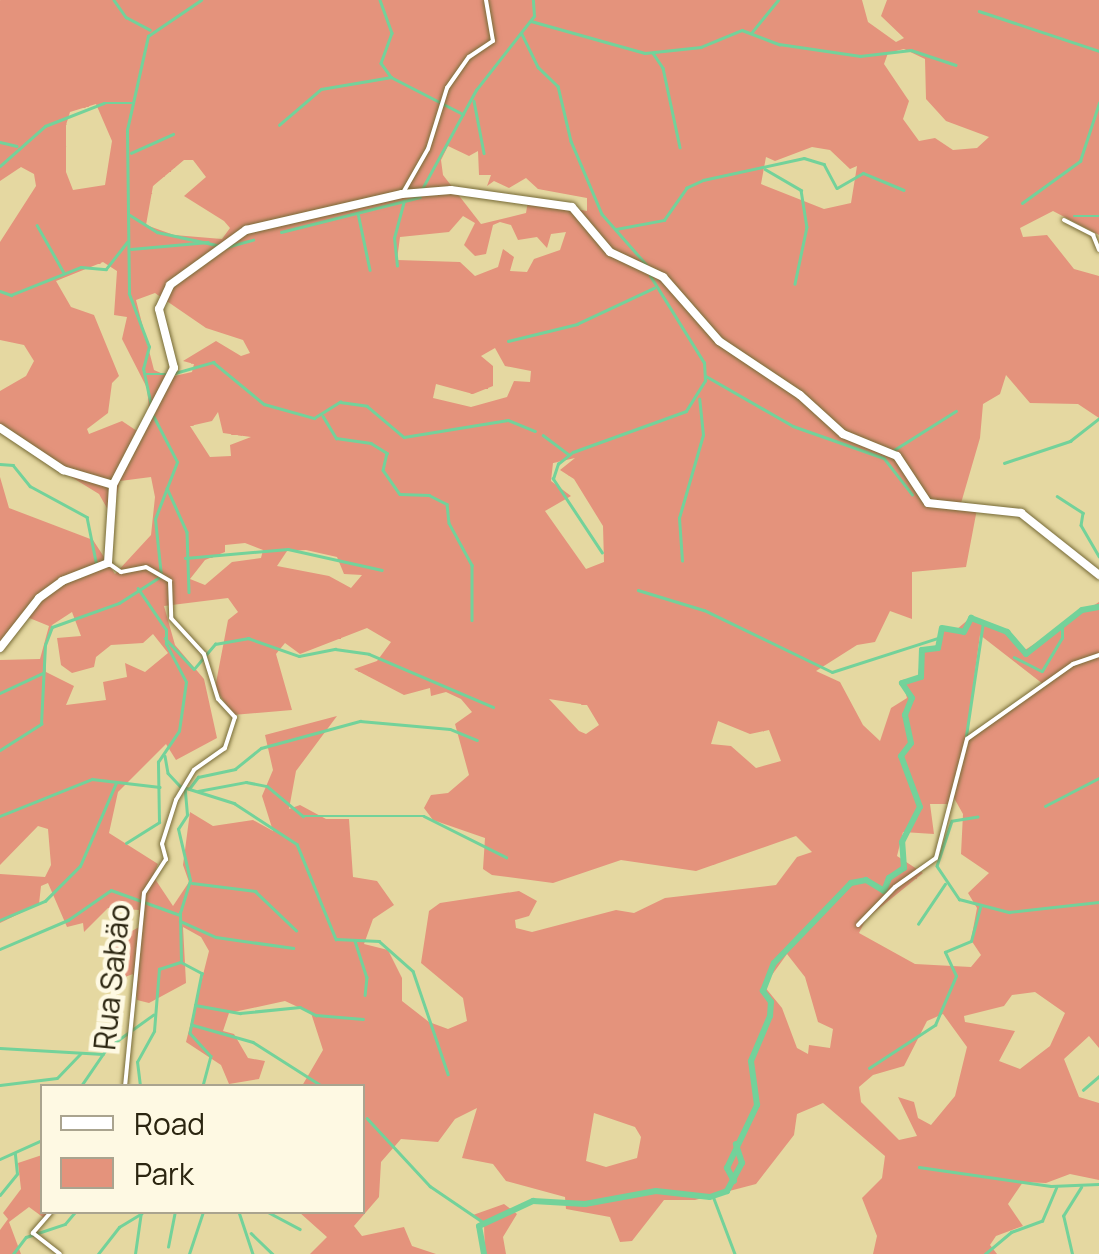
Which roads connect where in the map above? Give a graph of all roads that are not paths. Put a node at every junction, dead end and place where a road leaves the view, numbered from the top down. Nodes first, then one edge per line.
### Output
1 (486, 0) edge
2 (402, 194) junction
3 (1064, 220) dead end
4 (1099, 250) edge
5 (0, 428) edge
6 (113, 486) junction
7 (108, 563) junction
8 (1099, 574) edge
9 (0, 648) edge
10 (1099, 655) edge
11 (858, 925) dead end
12 (125, 1084) edge
13 (49, 1214) edge
14 (60, 1254) edge

1 - 2 street
2 - 6 street
2 - 8 street
3 - 4 street
5 - 6 street
6 - 7 street
7 - 9 street, Rua Sabäo
7 - 12 street, Rua Sabäo
10 - 11 street
13 - 14 street

